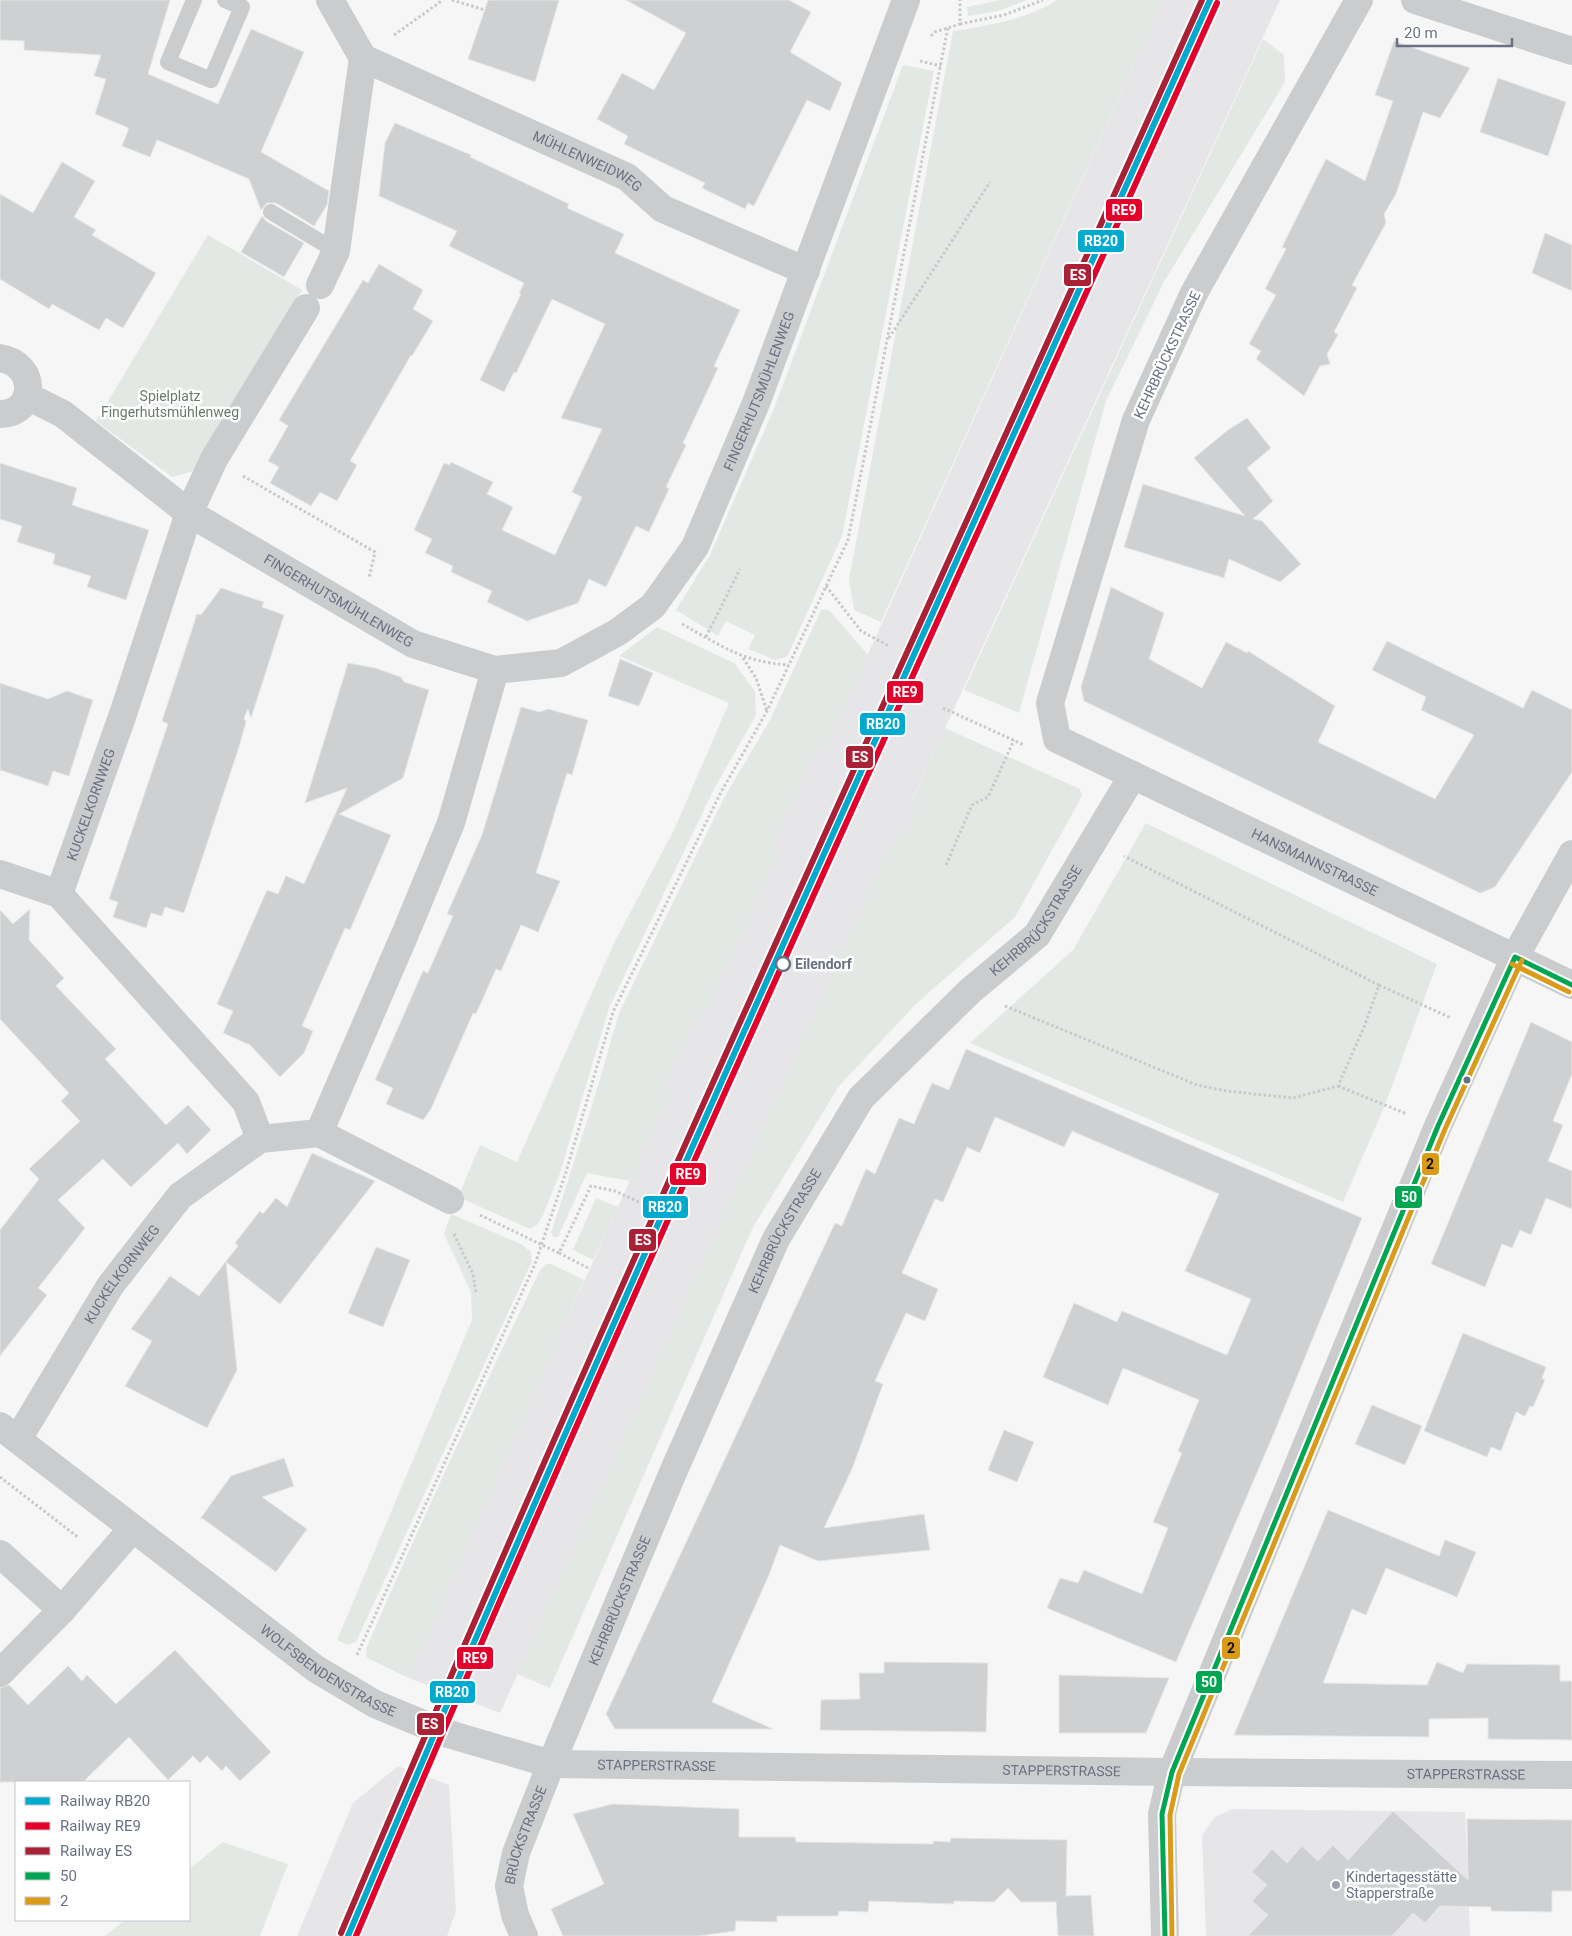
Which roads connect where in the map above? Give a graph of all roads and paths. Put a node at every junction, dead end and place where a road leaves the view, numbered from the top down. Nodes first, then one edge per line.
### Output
1 (194, 0) edge
2 (225, 0) edge
3 (330, 0) edge
4 (442, 0) edge
5 (452, 0) edge
6 (906, 0) edge
7 (960, 0) edge
8 (1042, 0) edge
9 (1359, 0) edge
10 (1416, 0) edge
11 (485, 10) dead end
12 (960, 24) junction
13 (1572, 51) edge
14 (363, 58) junction
15 (919, 61) dead end
16 (941, 66) junction
17 (990, 182) dead end
18 (271, 212) dead end
19 (336, 251) junction
20 (806, 271) junction
21 (320, 285) dead end
22 (306, 308) dead end
23 (888, 341) junction
24 (0, 358) edge
25 (27, 396) junction
26 (0, 414) edge
27 (214, 459) junction
28 (189, 513) junction
29 (740, 569) dead end
30 (826, 586) junction
31 (653, 606) junction
32 (361, 616) junction
33 (706, 637) junction
34 (889, 646) dead end
35 (742, 658) junction
36 (789, 665) junction
37 (495, 670) junction
38 (943, 708) dead end
39 (767, 711) junction
40 (1057, 739) junction
41 (1014, 740) junction
42 (1133, 775) junction
43 (1094, 841) junction
44 (1572, 854) edge
45 (946, 865) dead end
46 (0, 874) edge
47 (59, 894) junction
48 (1515, 957) junction
49 (1379, 985) junction
50 (1572, 985) edge
51 (970, 991) junction
52 (1481, 1031) junction
53 (1338, 1086) junction
54 (1438, 1126) junction
55 (319, 1133) junction
56 (260, 1139) junction
57 (450, 1200) joint
58 (639, 1202) dead end
59 (452, 1230) dead end
60 (542, 1245) junction
61 (559, 1254) junction
62 (590, 1269) dead end
63 (476, 1293) dead end
64 (9, 1433) edge
65 (0, 1478) edge
66 (132, 1529) junction
67 (0, 1554) edge
68 (106, 1560) junction
69 (62, 1610) junction
70 (0, 1673) edge
71 (344, 1686) junction
72 (550, 1764) junction
73 (1172, 1772) junction
74 (1572, 1775) edge
75 (524, 1936) edge
76 (1165, 1936) edge

1 - 2 lane
3 - 14 street
4 - 14 path
5 - 11 path
6 - 20 street, FINGERHUTSMÜHLENWEG
7 - 12 path
8 - 12 path
9 - 40 street, KEHRBRÜCKSTRASSE
10 - 13 street
12 - 16 path
14 - 19 street
14 - 20 street, MÜHLENWEIDWEG
15 - 16 path
16 - 23 path
17 - 23 path
18 - 19 lane
19 - 21 street
20 - 31 street, FINGERHUTSMÜHLENWEG
22 - 27 street
23 - 30 path
24 - 25 street
25 - 26 street
25 - 28 street, FINGERHUTSMÜHLENWEG
27 - 28 street
27 - 32 path
28 - 32 street, FINGERHUTSMÜHLENWEG
28 - 47 street, KUCKELKORNWEG
29 - 33 path
30 - 34 path
30 - 36 path
31 - 33 path
31 - 37 street, FINGERHUTSMÜHLENWEG
32 - 37 street, FINGERHUTSMÜHLENWEG
33 - 35 path
35 - 36 path
35 - 39 path
36 - 39 path
37 - 55 street
38 - 41 path
39 - 60 path
40 - 41 path
40 - 42 street, HANSMANNSTRASSE
41 - 45 path
42 - 43 street, KEHRBRÜCKSTRASSE
42 - 48 street, HANSMANNSTRASSE
43 - 49 path
43 - 51 street, KEHRBRÜCKSTRASSE
44 - 48 street
46 - 47 street
47 - 56 street
48 - 50 street, HANSMANNSTRASSE
48 - 52 street
49 - 52 path
49 - 53 path
51 - 53 path
51 - 72 street, KEHRBRÜCKSTRASSE
52 - 54 street
53 - 54 path
54 - 73 street
55 - 56 street, KUCKELKORNWEG
55 - 57 street
56 - 64 street, KUCKELKORNWEG
57 - 60 path
58 - 61 path
59 - 63 path
60 - 61 path
60 - 71 path
61 - 62 path
64 - 66 street, WOLFSBENDENSTRASSE
65 - 68 path
66 - 68 street
66 - 71 street, WOLFSBENDENSTRASSE
67 - 69 street
68 - 69 street
69 - 70 street
71 - 72 street, WOLFSBENDENSTRASSE
72 - 73 street, STAPPERSTRASSE
72 - 75 street, BRÜCKSTRASSE
73 - 74 street, STAPPERSTRASSE
73 - 76 street

